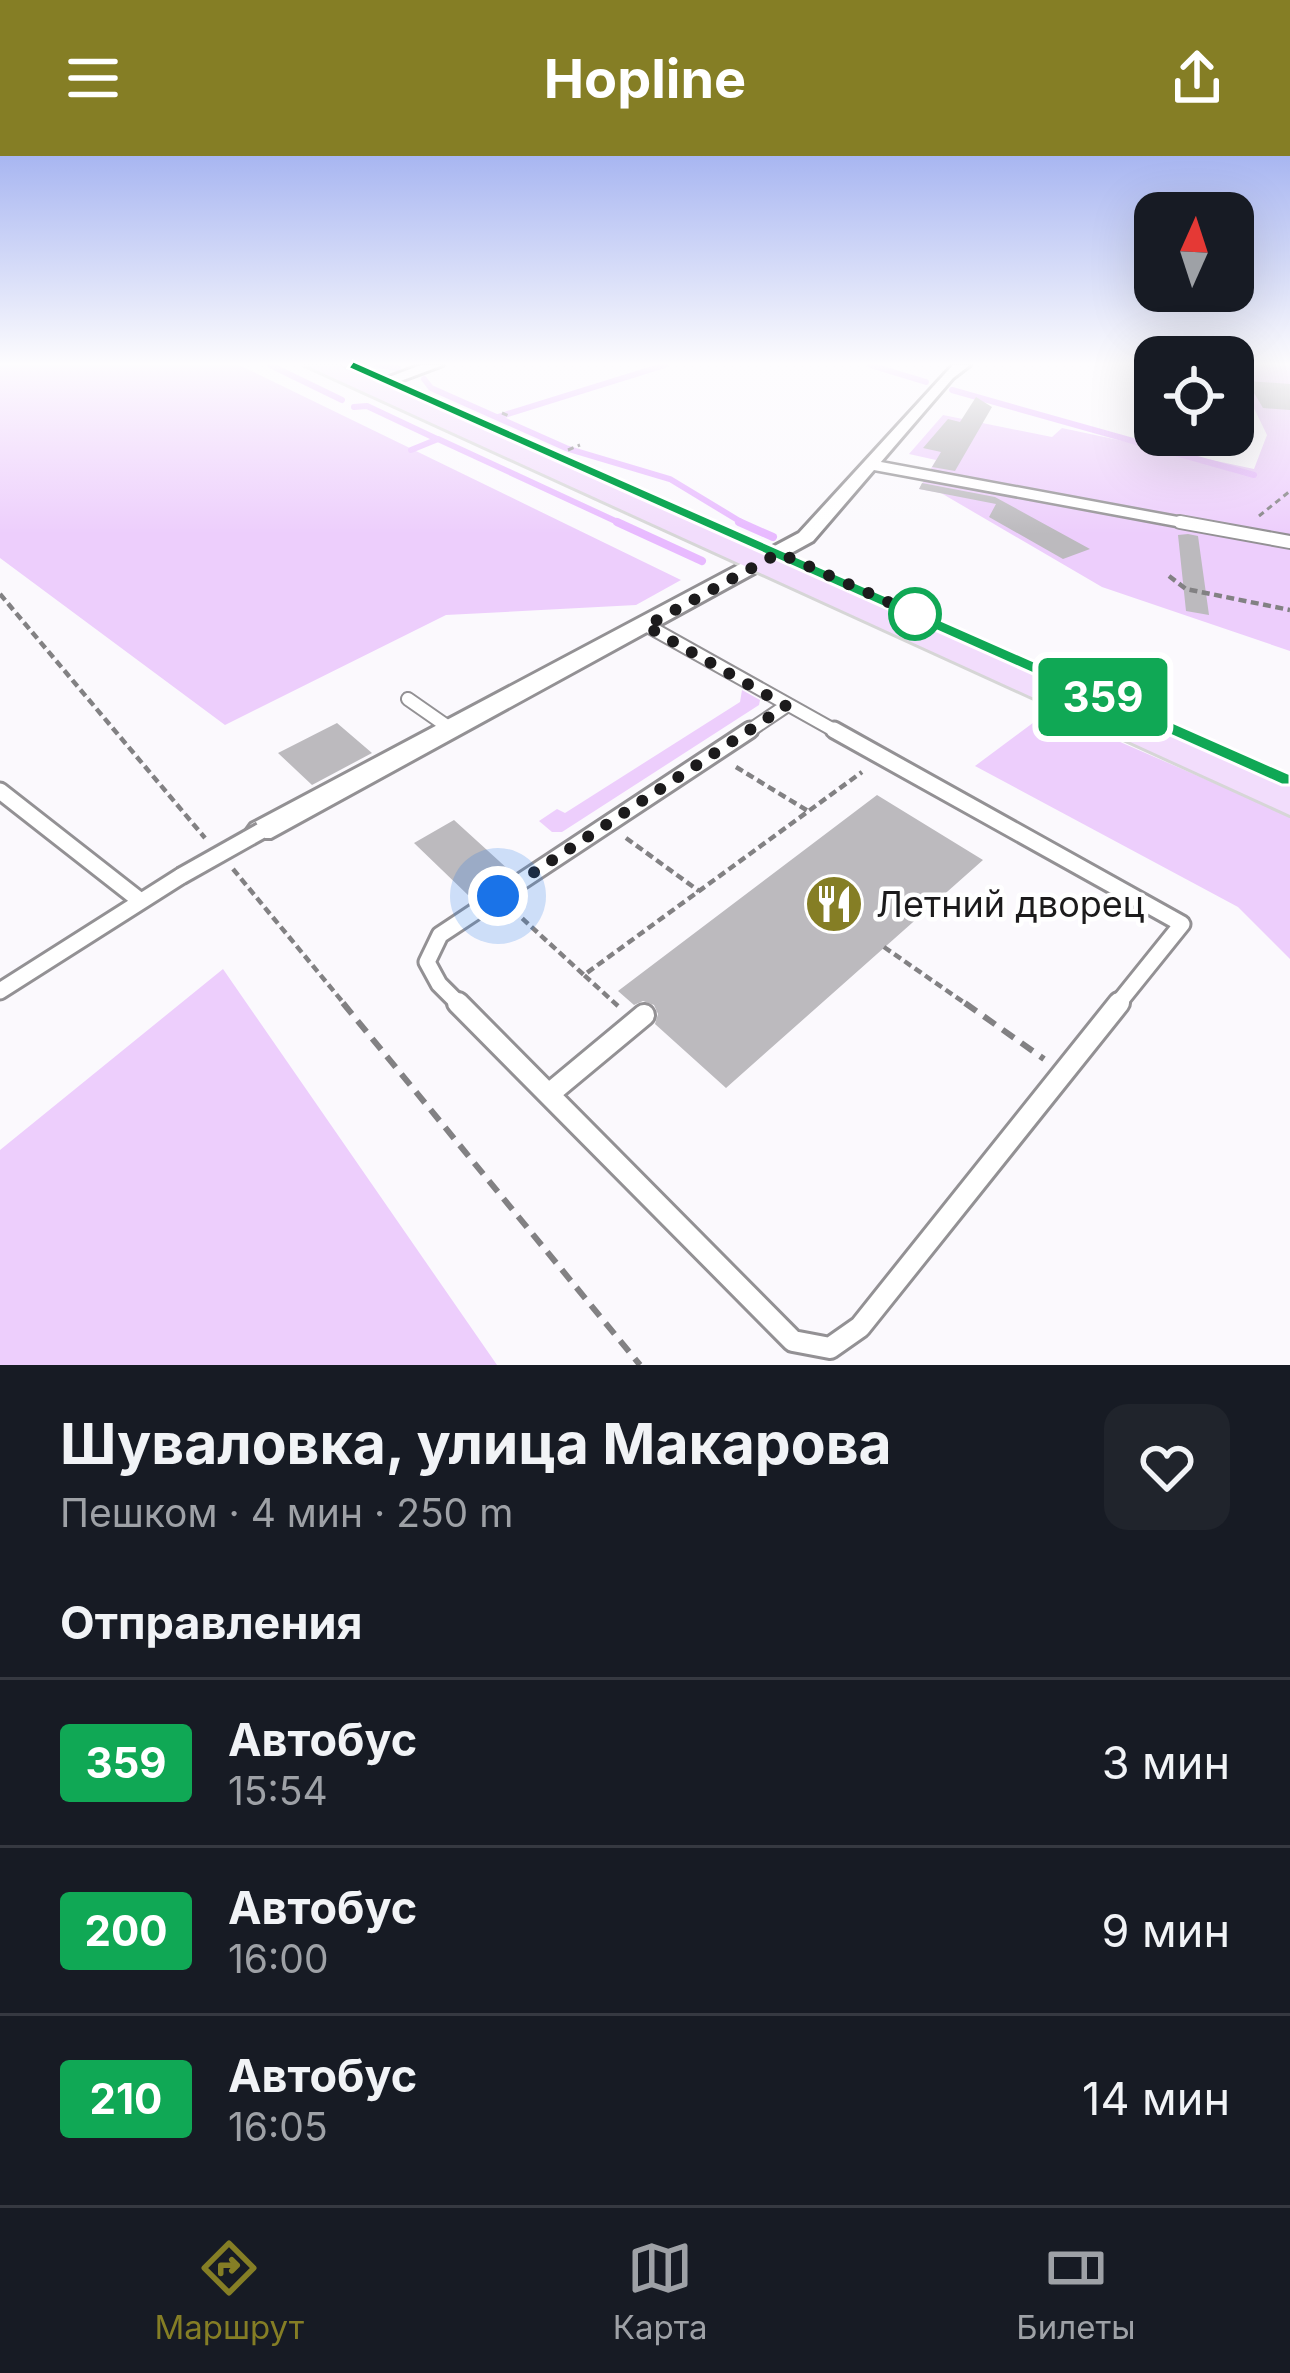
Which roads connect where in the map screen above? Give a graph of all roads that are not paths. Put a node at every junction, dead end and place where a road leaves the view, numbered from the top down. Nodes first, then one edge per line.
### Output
1 (459, 421) edge
2 (909, 421) edge
3 (872, 465) junction
4 (1290, 542) edge
5 (753, 567) junction
6 (646, 626) junction
7 (408, 699) dead end
8 (786, 706) junction
9 (451, 729) junction
10 (1290, 780) edge
11 (0, 791) edge
12 (1290, 800) edge
13 (261, 831) joint
14 (138, 899) junction
15 (0, 991) edge
16 (640, 1018) road end
17 (549, 1094) junction

1 - 5 main road
2 - 3 street
3 - 4 lane
3 - 5 street
5 - 6 street
5 - 10 main road
5 - 12 main road
6 - 8 lane
6 - 9 street
7 - 9 lane
8 - 17 lane
8 - 17 lane
9 - 13 street
11 - 14 lane
13 - 14 lane, bridge
14 - 15 lane
16 - 17 lane

